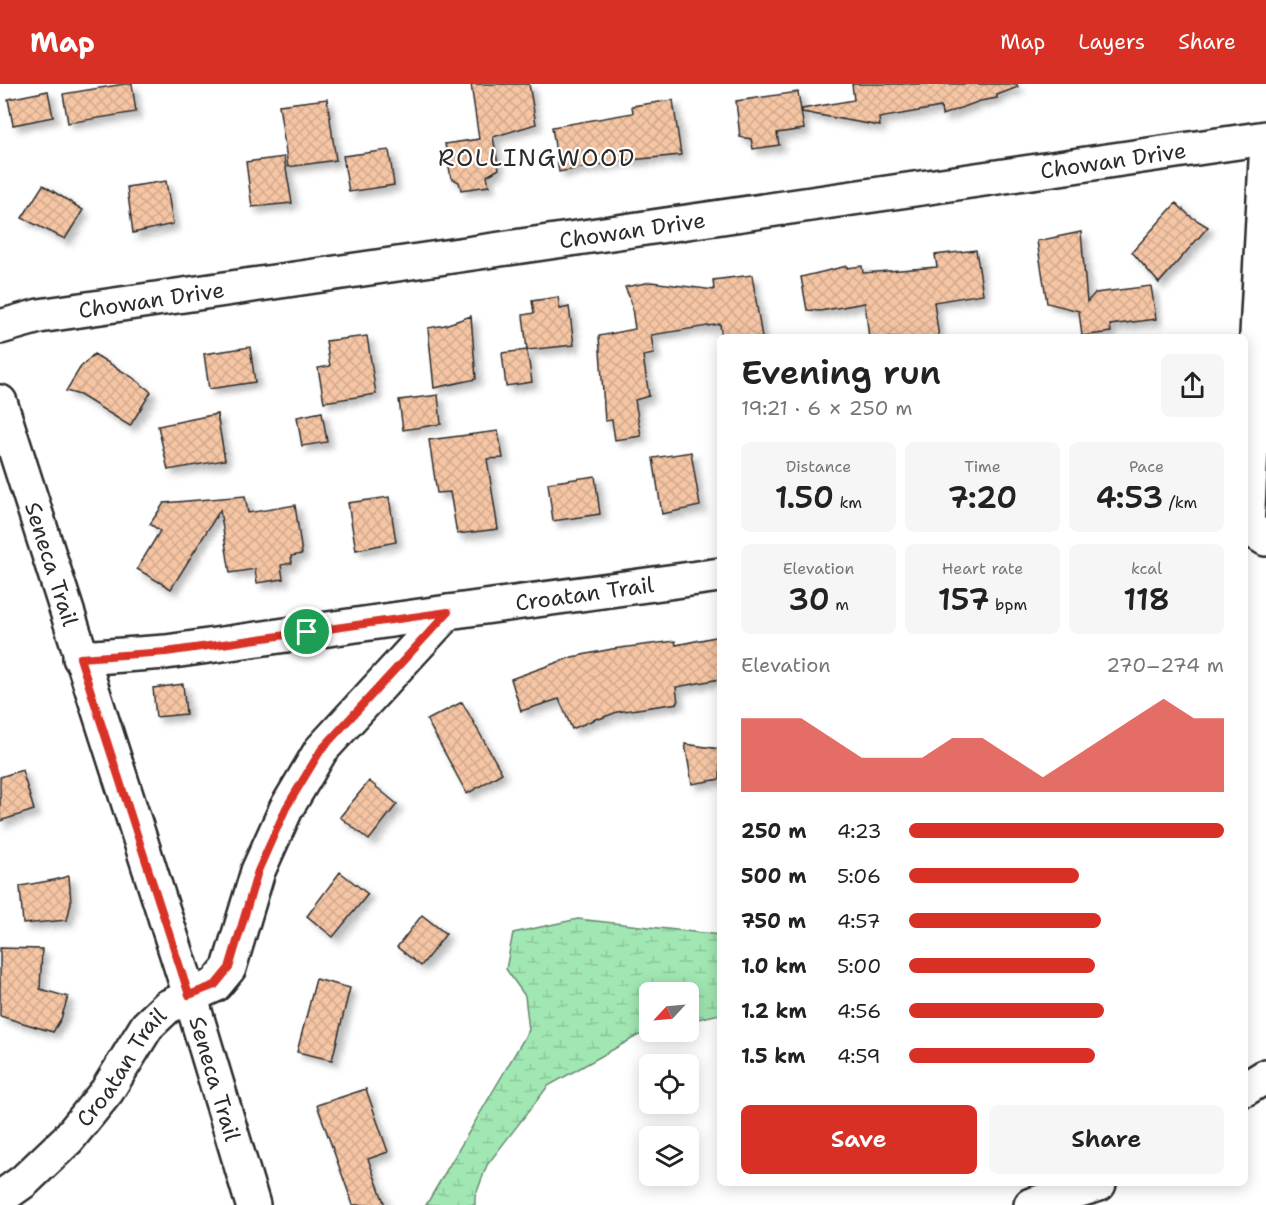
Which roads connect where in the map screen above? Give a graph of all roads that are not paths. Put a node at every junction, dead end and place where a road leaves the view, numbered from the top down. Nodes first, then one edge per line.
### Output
1 (1266, 138) edge
2 (1266, 160) edge
3 (0, 327) edge
4 (0, 402) edge
5 (1253, 531) edge
6 (717, 575) edge
7 (448, 612) junction
8 (80, 658) junction
9 (189, 995) junction
10 (1266, 1076) edge
11 (1248, 1087) edge
12 (1093, 1186) edge
13 (0, 1198) edge
14 (253, 1205) edge
15 (1031, 1205) edge

1 - 3 street, Chowan Drive
2 - 5 street
4 - 8 street, Seneca Trail
6 - 7 street, Croatan Trail
7 - 8 street, Croatan Trail
7 - 9 street, Croatan Trail
8 - 9 street, Seneca Trail
9 - 13 street, Croatan Trail
9 - 14 street, Seneca Trail
10 - 11 street
12 - 15 street

